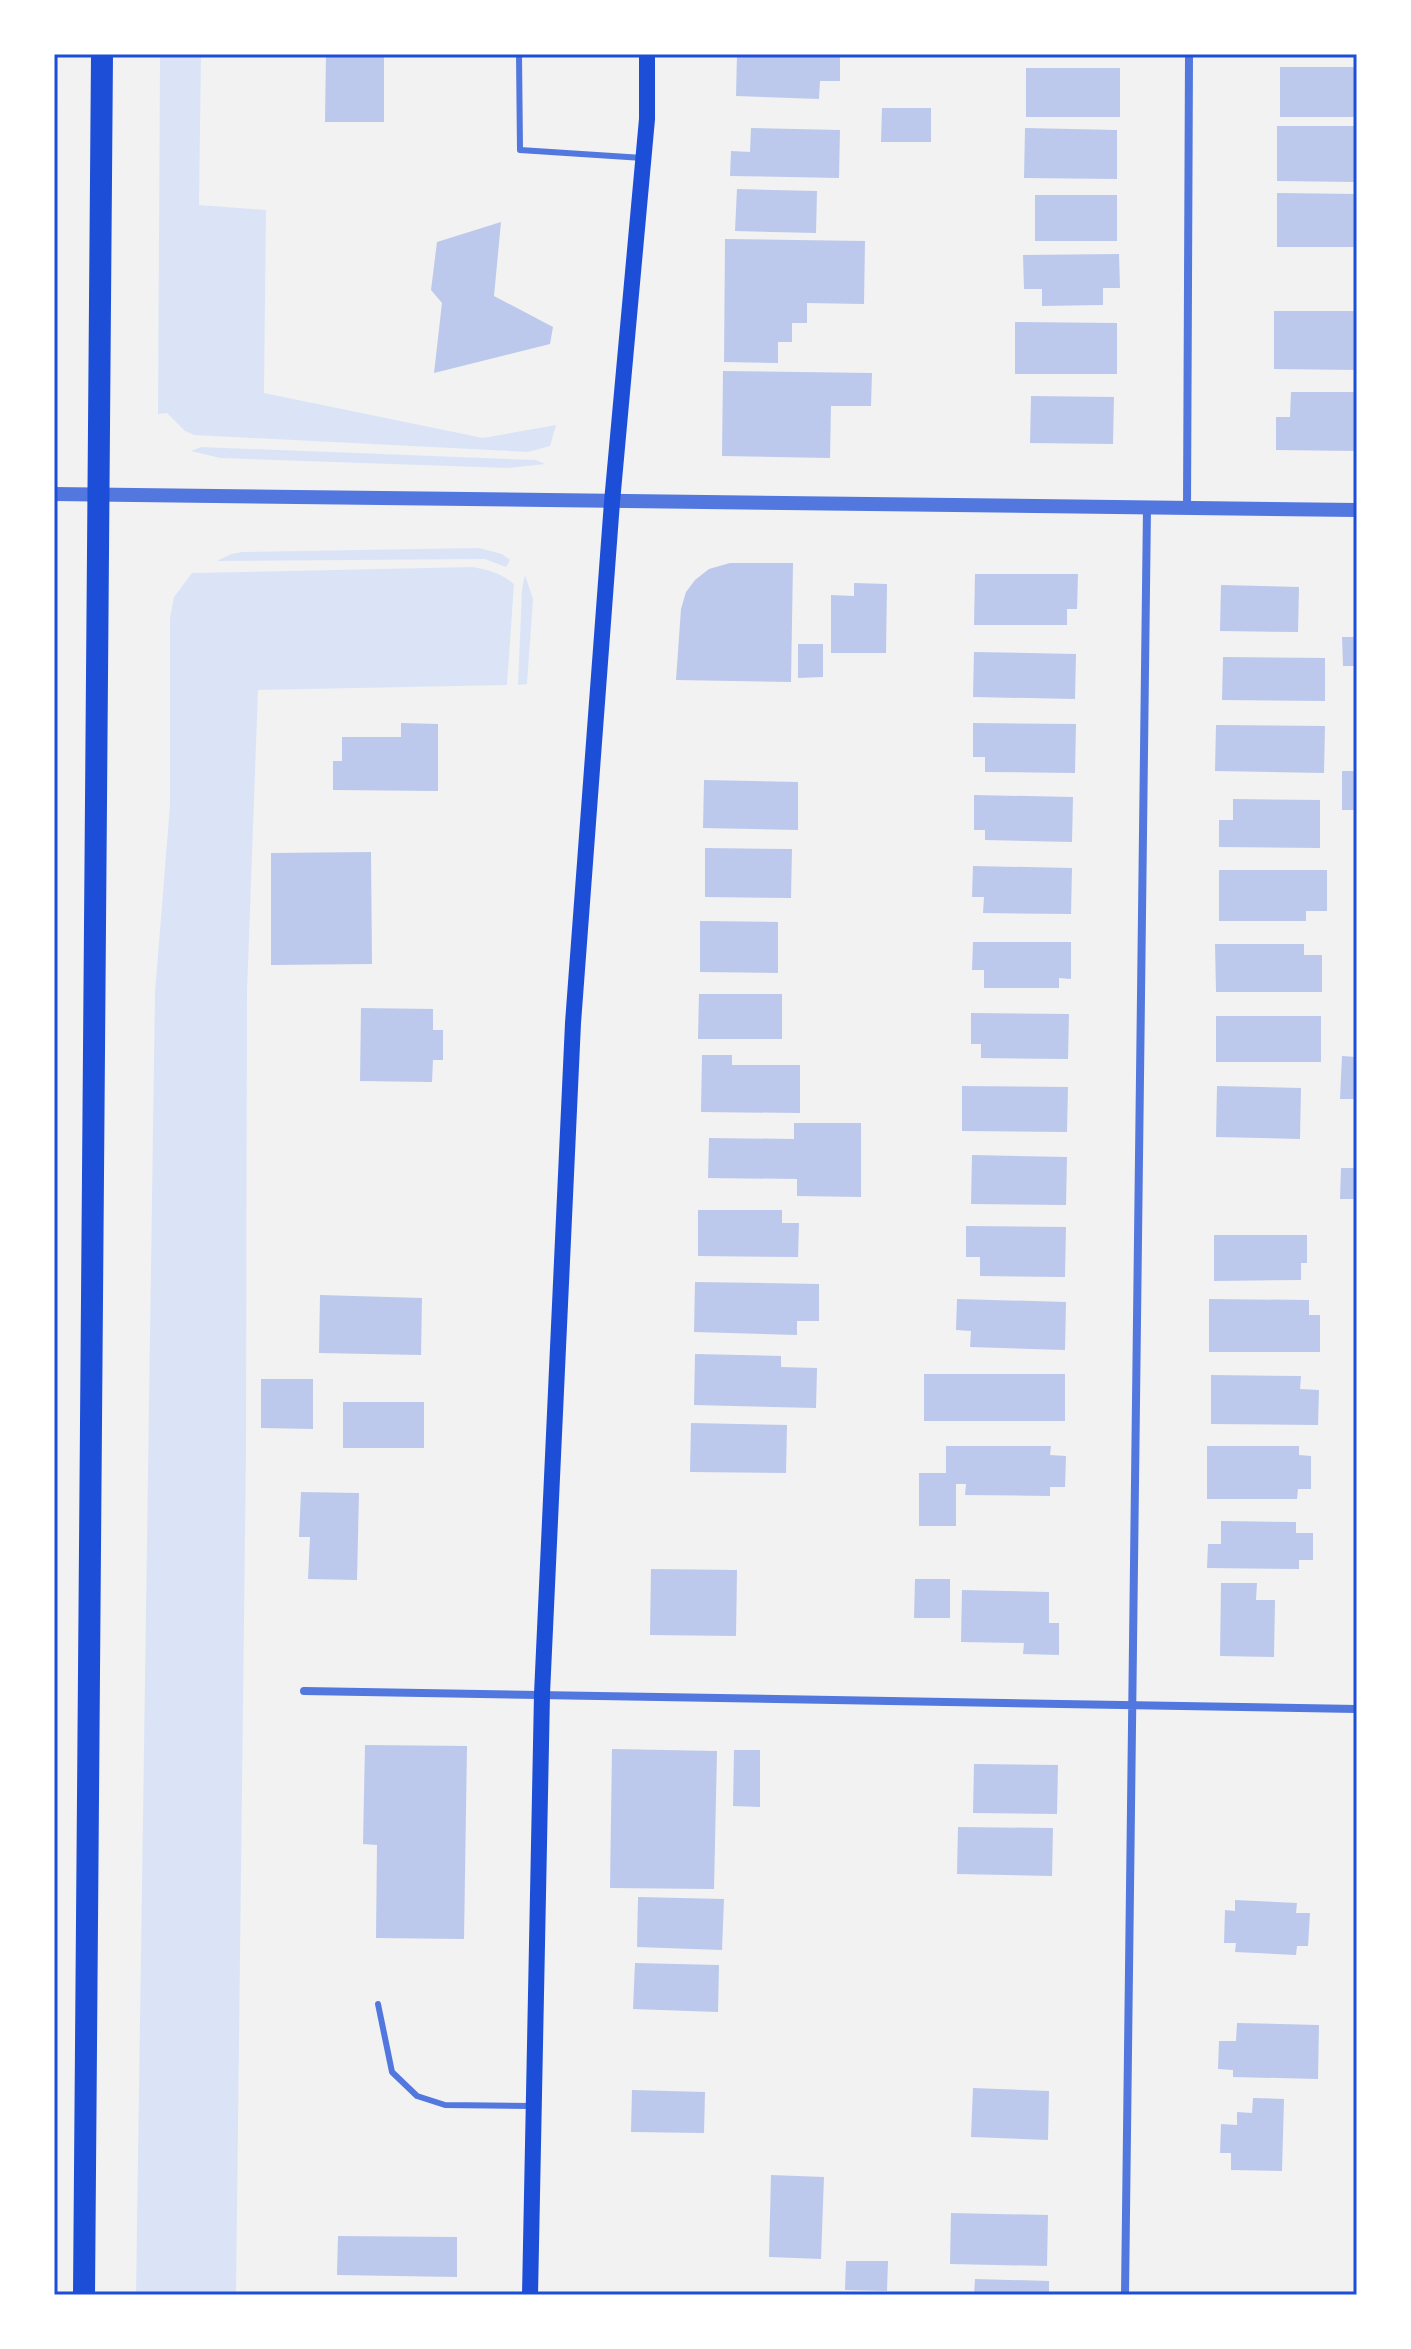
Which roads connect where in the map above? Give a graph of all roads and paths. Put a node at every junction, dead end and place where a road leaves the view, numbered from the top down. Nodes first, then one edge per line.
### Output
1 (102, 54) edge
2 (519, 54) edge
3 (647, 54) edge
4 (1189, 54) edge
5 (643, 158) junction
6 (54, 494) edge
7 (100, 494) junction
8 (612, 502) junction
9 (1147, 508) junction
10 (1187, 509) junction
11 (1357, 510) edge
12 (304, 1691) dead end
13 (542, 1694) junction
14 (1133, 1705) junction
15 (1357, 1709) edge
16 (378, 2004) dead end
17 (534, 2106) junction
18 (84, 2295) edge
19 (530, 2295) edge
20 (1125, 2295) edge

1 - 7 highway
2 - 5 lane
3 - 5 main road
4 - 10 street
5 - 8 main road
6 - 7 street
7 - 8 street
7 - 18 highway
8 - 9 street
8 - 13 main road
9 - 10 street
9 - 14 street
10 - 11 street
12 - 13 street
13 - 14 street
13 - 17 main road
14 - 15 street
14 - 20 street
16 - 17 lane
17 - 19 main road

